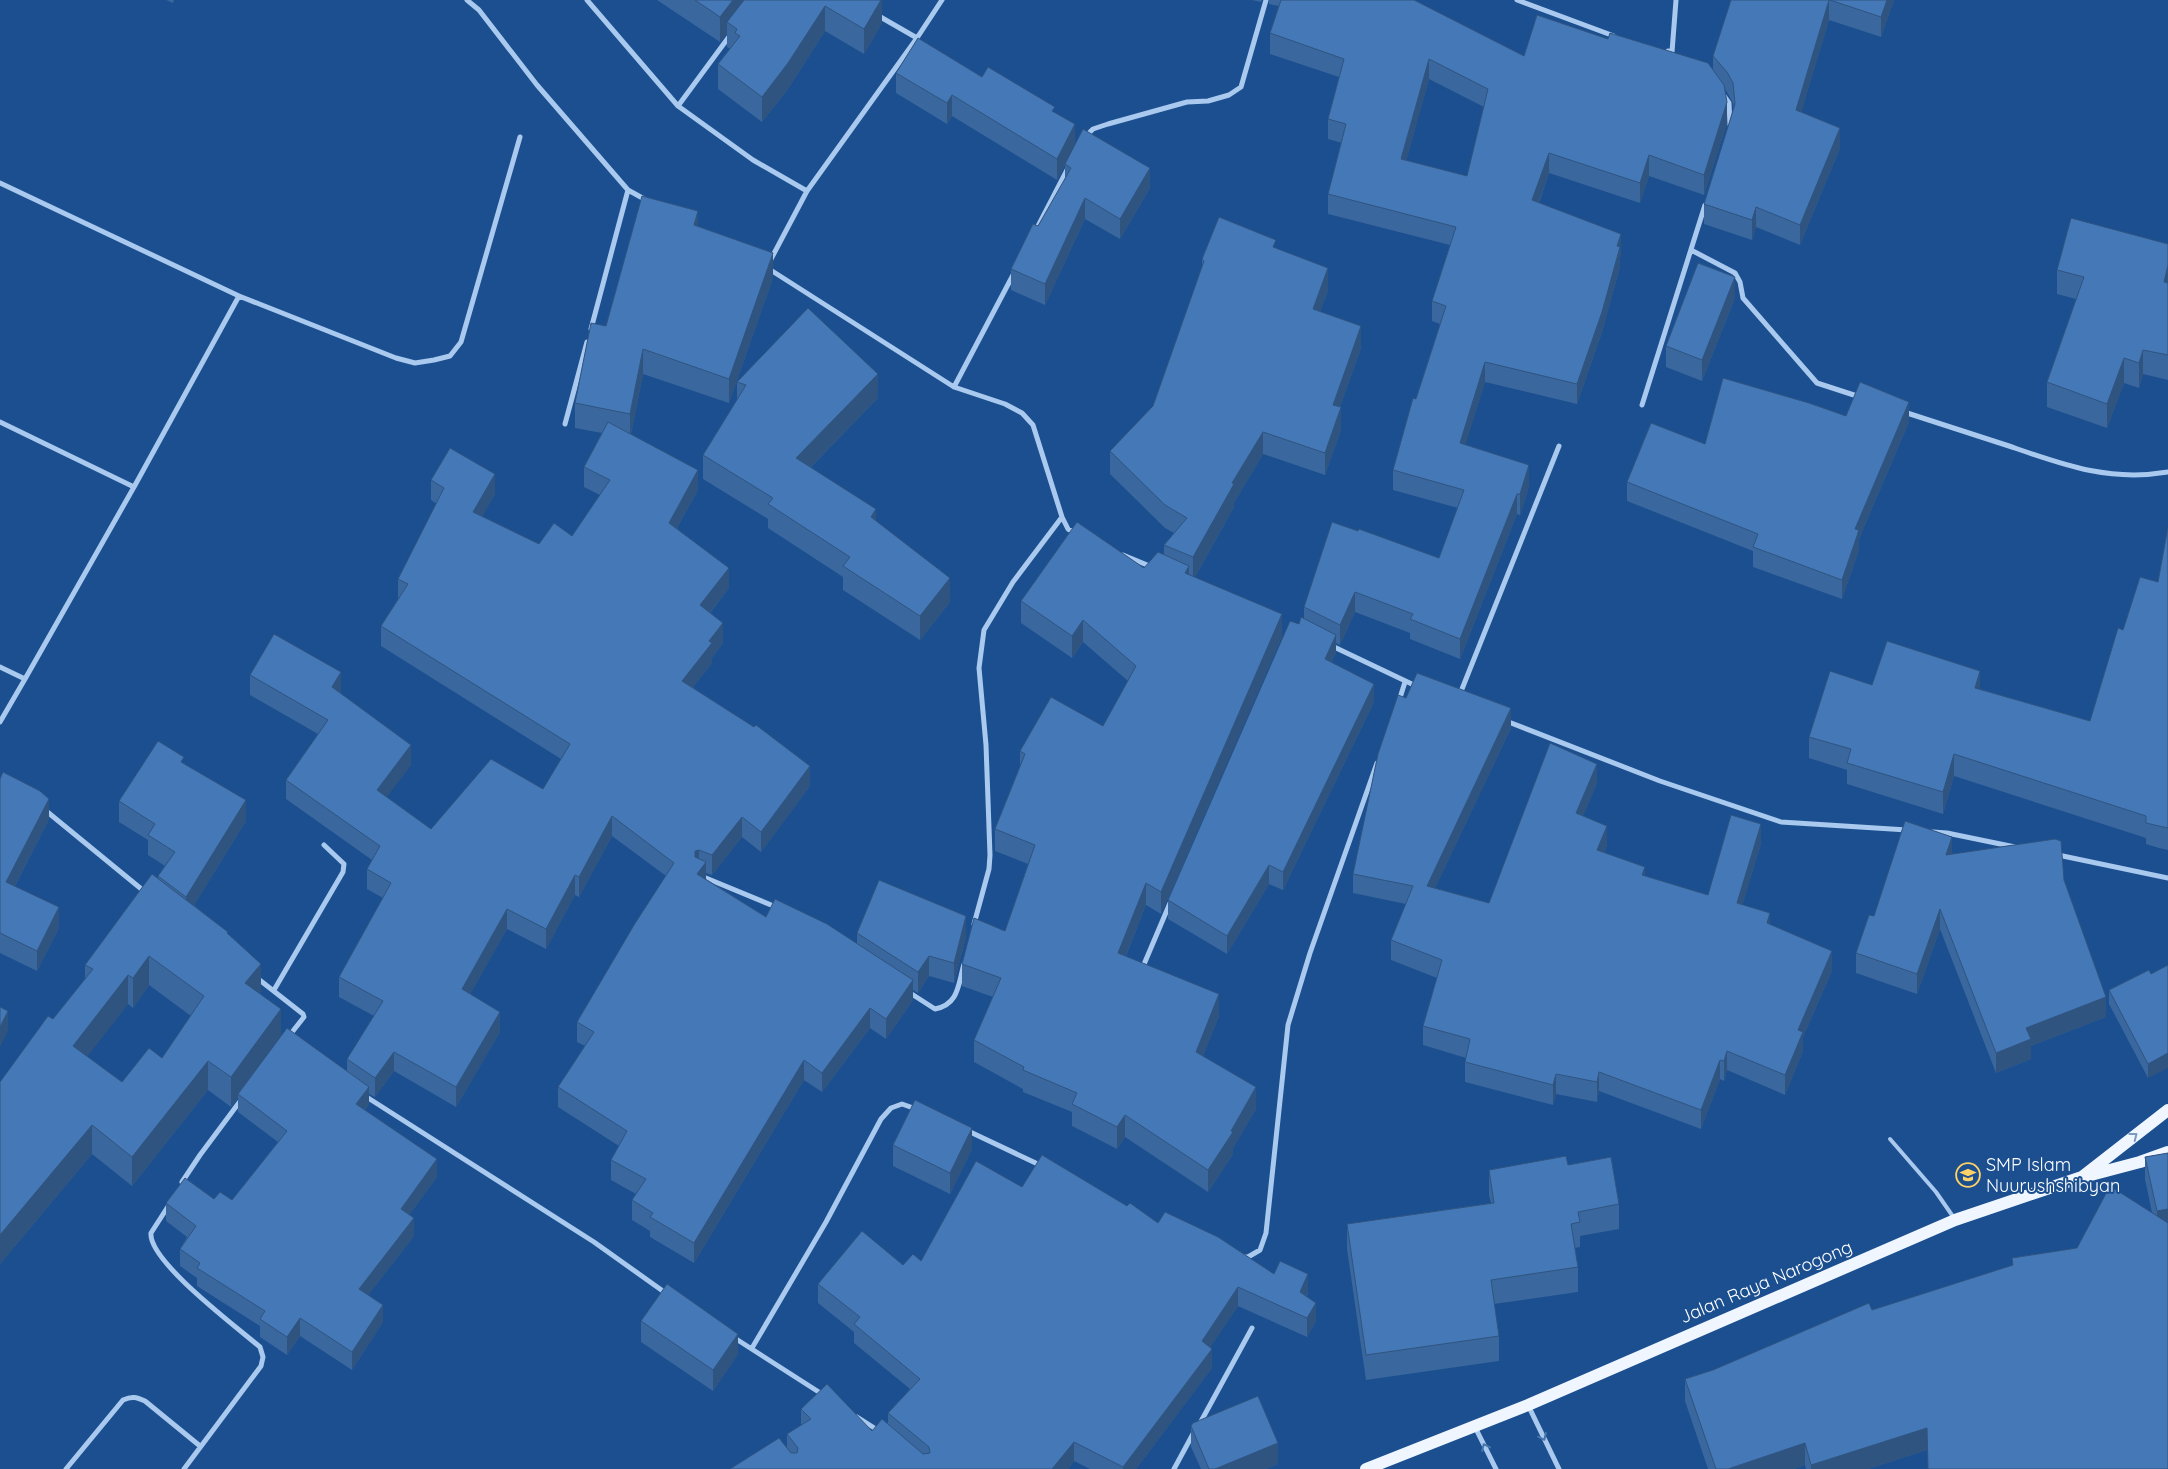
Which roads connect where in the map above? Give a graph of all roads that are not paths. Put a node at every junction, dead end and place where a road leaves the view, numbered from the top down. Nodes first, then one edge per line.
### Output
1 (467, 0) edge
2 (587, 0) edge
3 (942, 0) edge
4 (1266, 0) edge
5 (1517, 0) edge
6 (1676, 0) edge
7 (875, 14) edge
8 (734, 30) edge
9 (917, 38) junction
10 (1625, 40) edge
11 (1663, 50) edge
12 (1672, 52) junction
13 (1679, 57) edge
14 (1719, 89) edge
15 (678, 106) junction
16 (1728, 132) edge
17 (520, 137) dead end
18 (1082, 140) edge
19 (1068, 167) edge
20 (0, 183) edge
21 (628, 190) junction
22 (807, 191) junction
23 (1708, 195) edge
24 (654, 204) edge
25 (1032, 238) edge
26 (1691, 250) junction
27 (1014, 273) edge
28 (239, 296) junction
29 (954, 388) junction
30 (1863, 398) edge
31 (1642, 405) dead end
32 (1899, 410) edge
33 (0, 422) edge
34 (565, 424) dead end
35 (1559, 446) dead end
36 (2168, 472) edge
37 (134, 487) junction
38 (1062, 517) junction
39 (1081, 537) edge
40 (1118, 552) edge
41 (1154, 568) edge
42 (1326, 643) edge
43 (0, 667) edge
44 (25, 679) junction
45 (1405, 682) junction
46 (1422, 688) edge
47 (1457, 701) edge
48 (1395, 710) edge
49 (1503, 719) edge
50 (0, 722) edge
51 (1379, 757) edge
52 (43, 808) edge
53 (1917, 831) edge
54 (1927, 831) edge
55 (324, 846) dead end
56 (2024, 848) edge
57 (2052, 854) edge
58 (698, 874) edge
59 (2168, 878) edge
60 (148, 894) edge
61 (1172, 898) edge
62 (783, 910) edge
63 (972, 934) edge
64 (964, 962) edge
65 (1141, 971) edge
66 (254, 975) edge
67 (903, 988) edge
68 (274, 990) junction
69 (286, 1040) edge
70 (246, 1094) edge
71 (361, 1094) edge
72 (2168, 1110) edge
73 (920, 1111) edge
74 (956, 1125) edge
75 (1890, 1139) dead end
76 (2168, 1152) edge
77 (1044, 1167) edge
78 (2082, 1177) junction
79 (179, 1188) edge
80 (174, 1196) edge
81 (1955, 1220) junction
82 (1240, 1257) edge
83 (672, 1297) edge
84 (1252, 1328) dead end
85 (727, 1334) edge
86 (752, 1348) junction
87 (834, 1402) edge
88 (1528, 1405) junction
89 (851, 1413) edge
90 (1475, 1426) junction
91 (884, 1434) edge
92 (200, 1446) junction
93 (66, 1469) edge
94 (184, 1469) edge
95 (1174, 1469) edge
96 (1366, 1469) edge
97 (1496, 1469) edge
98 (1559, 1469) edge

1 - 21 street
2 - 15 street
3 - 9 street
4 - 18 street
5 - 10 street
6 - 12 street
7 - 9 street
8 - 15 street
9 - 22 street
11 - 12 street
12 - 13 street
14 - 16 street
15 - 22 street
17 - 28 street
19 - 25 street
20 - 28 street
21 - 24 street
21 - 34 street
22 - 29 street
23 - 26 street
26 - 30 street
26 - 31 street
27 - 29 street
28 - 37 street
29 - 38 street
32 - 36 street
33 - 37 street
35 - 47 street
37 - 44 street
38 - 39 street
38 - 63 street
40 - 41 street
42 - 45 street
43 - 44 street
44 - 50 street
45 - 46 street
45 - 48 street
49 - 53 street
51 - 82 street
52 - 60 street
54 - 56 street
55 - 68 street
57 - 59 street
58 - 62 street
61 - 65 street
64 - 67 street
66 - 68 street
68 - 69 street
70 - 79 street
71 - 83 street
78 -> 72 main road, Jalan Raya Narogong
73 - 86 street
74 - 77 street
75 - 81 lane
76 - 78 main road
78 - 81 main road, Jalan Raya Narogong
80 - 92 street
81 - 88 main road, Jalan Raya Narogong
84 - 95 street
85 - 86 street
86 - 87 street
88 - 90 main road, Jalan Raya Narogong
88 -> 98 street
89 - 91 street
90 - 96 main road, Jalan Raya Narogong
97 -> 90 street
92 - 93 street
92 - 94 street

